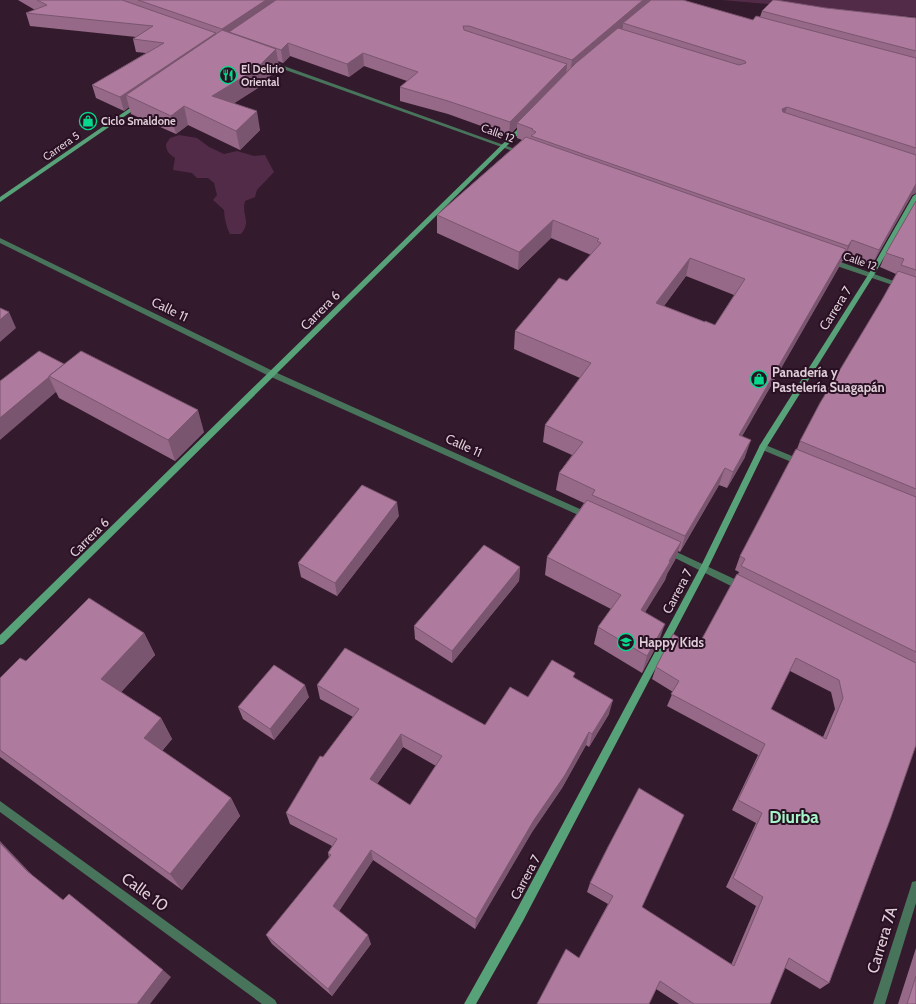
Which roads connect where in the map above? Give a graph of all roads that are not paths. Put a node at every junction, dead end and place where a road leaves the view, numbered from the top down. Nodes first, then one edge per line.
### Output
1 (260, 59) edge
2 (145, 100) edge
3 (530, 119) edge
4 (504, 146) junction
5 (526, 154) edge
6 (916, 196) edge
7 (0, 200) edge
8 (0, 240) edge
9 (826, 259) edge
10 (871, 275) junction
11 (916, 291) edge
12 (272, 374) junction
13 (763, 447) junction
14 (807, 465) edge
15 (596, 519) edge
16 (661, 548) edge
17 (704, 568) junction
18 (753, 593) edge
19 (0, 641) edge
20 (0, 806) edge
21 (916, 886) edge
22 (271, 1004) edge
23 (470, 1004) edge
24 (879, 1004) edge

1 - 4 street, Calle 12
2 - 7 street, Carrera 5
3 - 4 street, Carrera 6
4 - 5 street, Calle 12
4 - 12 street, Carrera 6
6 - 10 street, Carrera 7
8 - 12 street, Calle 11
9 - 10 street, Calle 12
10 - 11 street, Calle 12
10 - 13 street, Carrera 7
12 - 15 street, Calle 11
12 - 19 street, Carrera 6
13 - 14 street
13 - 17 street, Carrera 7
16 - 17 street
17 - 18 street
17 - 23 street, Carrera 7
20 - 22 street, Calle 10
21 - 24 street, Carrera 7A

